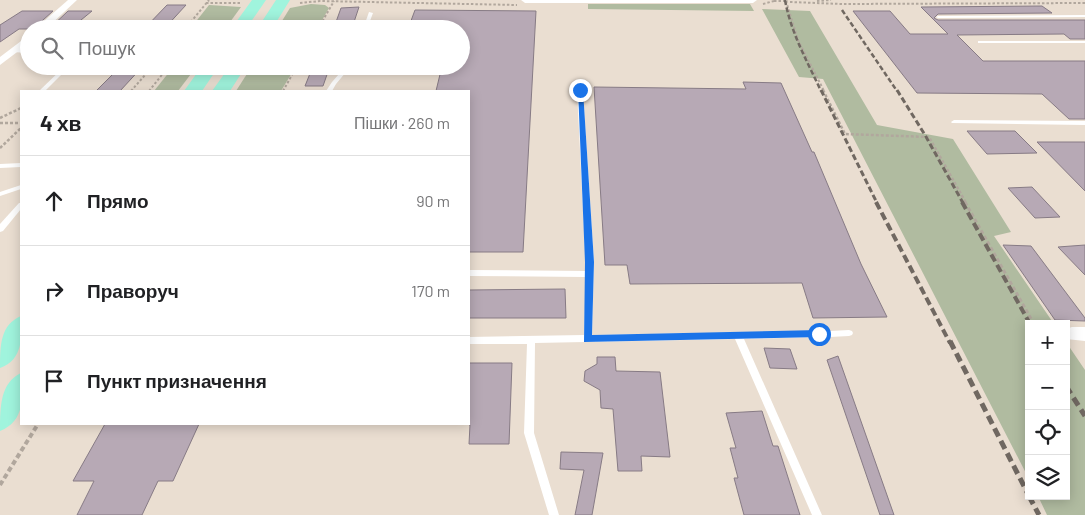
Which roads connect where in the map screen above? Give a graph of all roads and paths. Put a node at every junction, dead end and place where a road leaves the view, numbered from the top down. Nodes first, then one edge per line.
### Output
1 (73, 0) edge
2 (209, 0) edge
3 (283, 0) edge
4 (334, 0) edge
5 (525, 0) edge
6 (753, 0) edge
7 (831, 0) edge
8 (786, 1) junction
9 (252, 2) edge
10 (805, 2) junction
11 (206, 3) junction
12 (1085, 4) edge
13 (371, 13) dead end
14 (1085, 16) edge
15 (938, 17) dead end
16 (50, 20) edge
17 (192, 20) edge
18 (243, 20) edge
19 (270, 20) edge
20 (323, 20) edge
21 (368, 20) edge
22 (980, 42) dead end
23 (1085, 42) edge
24 (20, 45) edge
25 (14, 50) junction
26 (20, 50) edge
27 (0, 62) edge
28 (59, 75) edge
29 (145, 75) edge
30 (162, 75) edge
31 (204, 75) edge
32 (232, 75) edge
33 (292, 75) edge
34 (341, 75) edge
35 (43, 90) edge
36 (132, 90) edge
37 (150, 90) edge
38 (193, 90) edge
39 (222, 90) edge
40 (284, 90) edge
41 (330, 90) edge
42 (580, 90) dead end
43 (20, 108) edge
44 (0, 118) edge
45 (954, 122) dead end
46 (0, 123) edge
47 (20, 123) edge
48 (1085, 123) edge
49 (20, 129) edge
50 (0, 148) edge
51 (0, 166) edge
52 (20, 166) edge
53 (20, 186) edge
54 (0, 194) edge
55 (20, 206) edge
56 (0, 229) edge
57 (470, 274) edge
58 (589, 274) junction
59 (1032, 320) edge
60 (849, 333) dead end
61 (819, 334) dead end
62 (830, 334) dead end
63 (738, 336) junction
64 (588, 339) junction
65 (470, 340) edge
66 (531, 340) junction
67 (20, 387) edge
68 (0, 417) edge
69 (37, 425) edge
70 (0, 485) edge
71 (554, 515) edge
72 (817, 515) edge

1 - 16 street
2 - 11 path
3 - 19 main road
4 - 20 path
5 - 6 street
6 - 8 path
7 - 10 path
8 - 10 path
8 - 59 path
9 - 11 path
9 - 18 main road
10 - 12 path
11 - 17 path
13 - 21 lane
14 - 15 lane
22 - 23 lane
24 - 25 street
25 - 26 lane
25 - 27 street
28 - 35 lane
29 - 36 path
30 - 37 path
31 - 38 main road
32 - 39 main road
33 - 40 path
34 - 41 lane
42 - 58 lane
43 - 44 path
45 - 48 lane
46 - 47 path
49 - 50 path
51 - 52 lane
53 - 54 lane
55 - 56 lane
57 - 58 lane
58 - 64 lane
60 - 62 lane
61 - 63 lane
63 - 64 lane
63 - 72 lane
64 - 66 lane
65 - 66 lane
66 - 71 lane
67 - 68 main road
69 - 70 path

